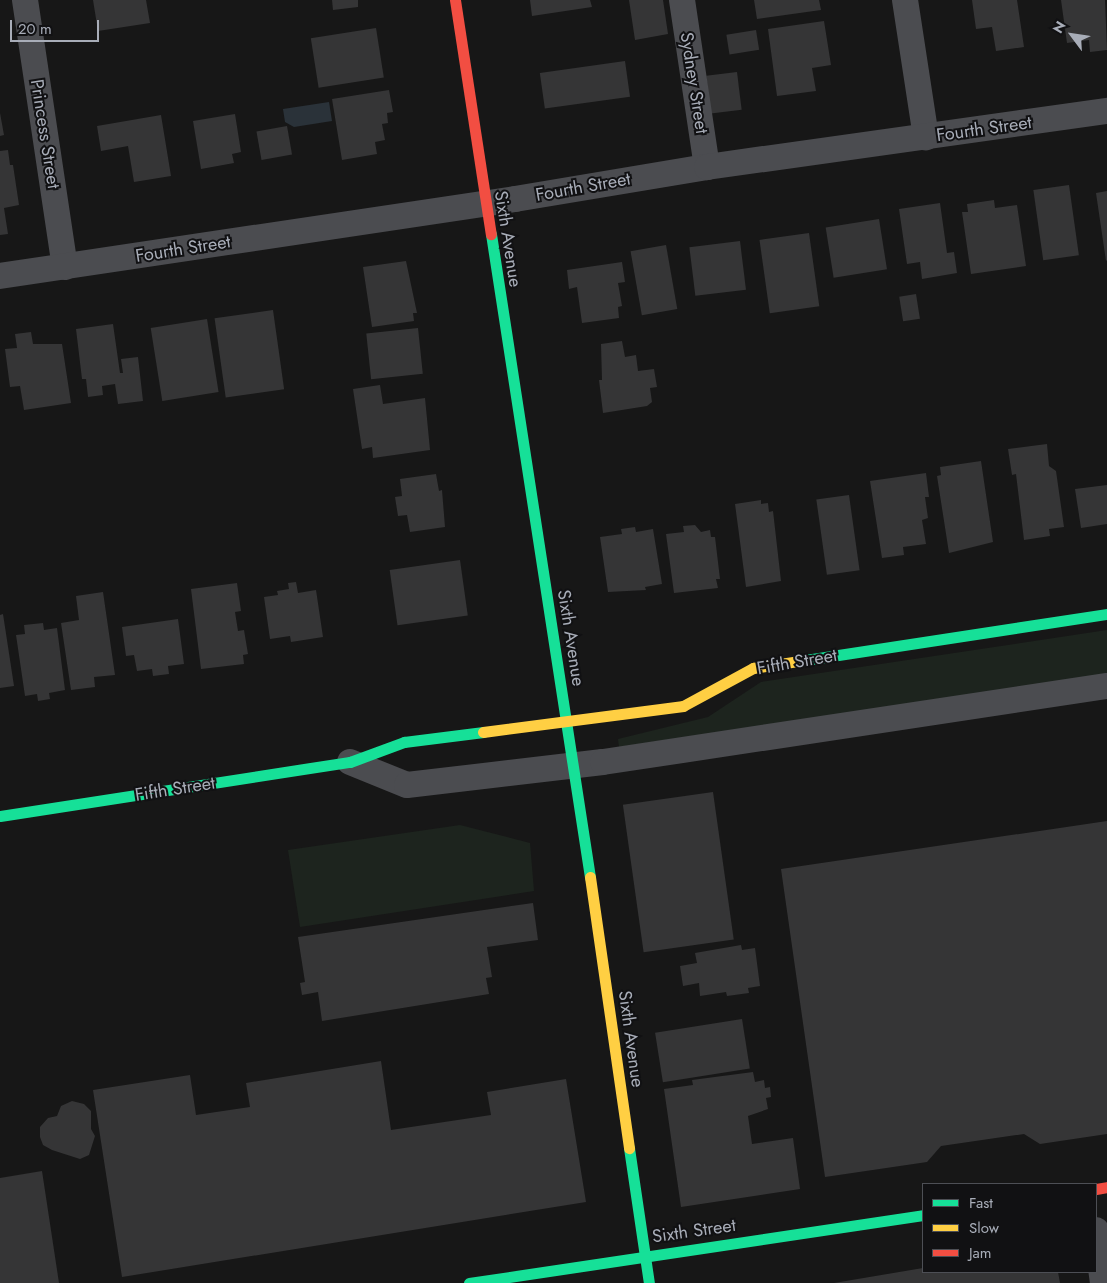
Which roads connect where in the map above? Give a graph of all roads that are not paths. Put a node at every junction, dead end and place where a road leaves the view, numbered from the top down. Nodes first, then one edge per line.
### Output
1 (25, 0) edge
2 (455, 0) edge
3 (682, 0) edge
4 (905, 0) edge
5 (1107, 111) edge
6 (926, 137) junction
7 (707, 167) junction
8 (484, 204) junction
9 (65, 267) junction
10 (0, 276) edge
11 (1107, 614) edge
12 (1107, 686) edge
13 (567, 721) junction
14 (350, 762) junction
15 (574, 765) junction
16 (0, 816) edge
17 (922, 1215) edge
18 (1097, 1238) edge
19 (645, 1256) junction
20 (469, 1283) edge
21 (649, 1283) edge
22 (1103, 1283) edge

1 - 9 street, Princess Street
2 - 8 street, Sixth Avenue
3 - 7 street, Sydney Street
4 - 6 street
5 - 6 street, Fourth Street
6 - 7 street, Fourth Street
7 - 8 street, Fourth Street
8 - 9 street, Fourth Street
8 - 13 street, Sixth Avenue
9 - 10 street, Fourth Street
11 - 13 street, Fifth Street
12 - 15 street
13 - 14 street, Fifth Street
13 - 15 street, Sixth Avenue
14 - 15 street
14 - 16 street, Fifth Street
15 - 19 street, Sixth Avenue
17 - 19 street, Sixth Street
18 - 22 street
19 - 20 street, Sixth Street
19 - 21 street, Sixth Avenue

